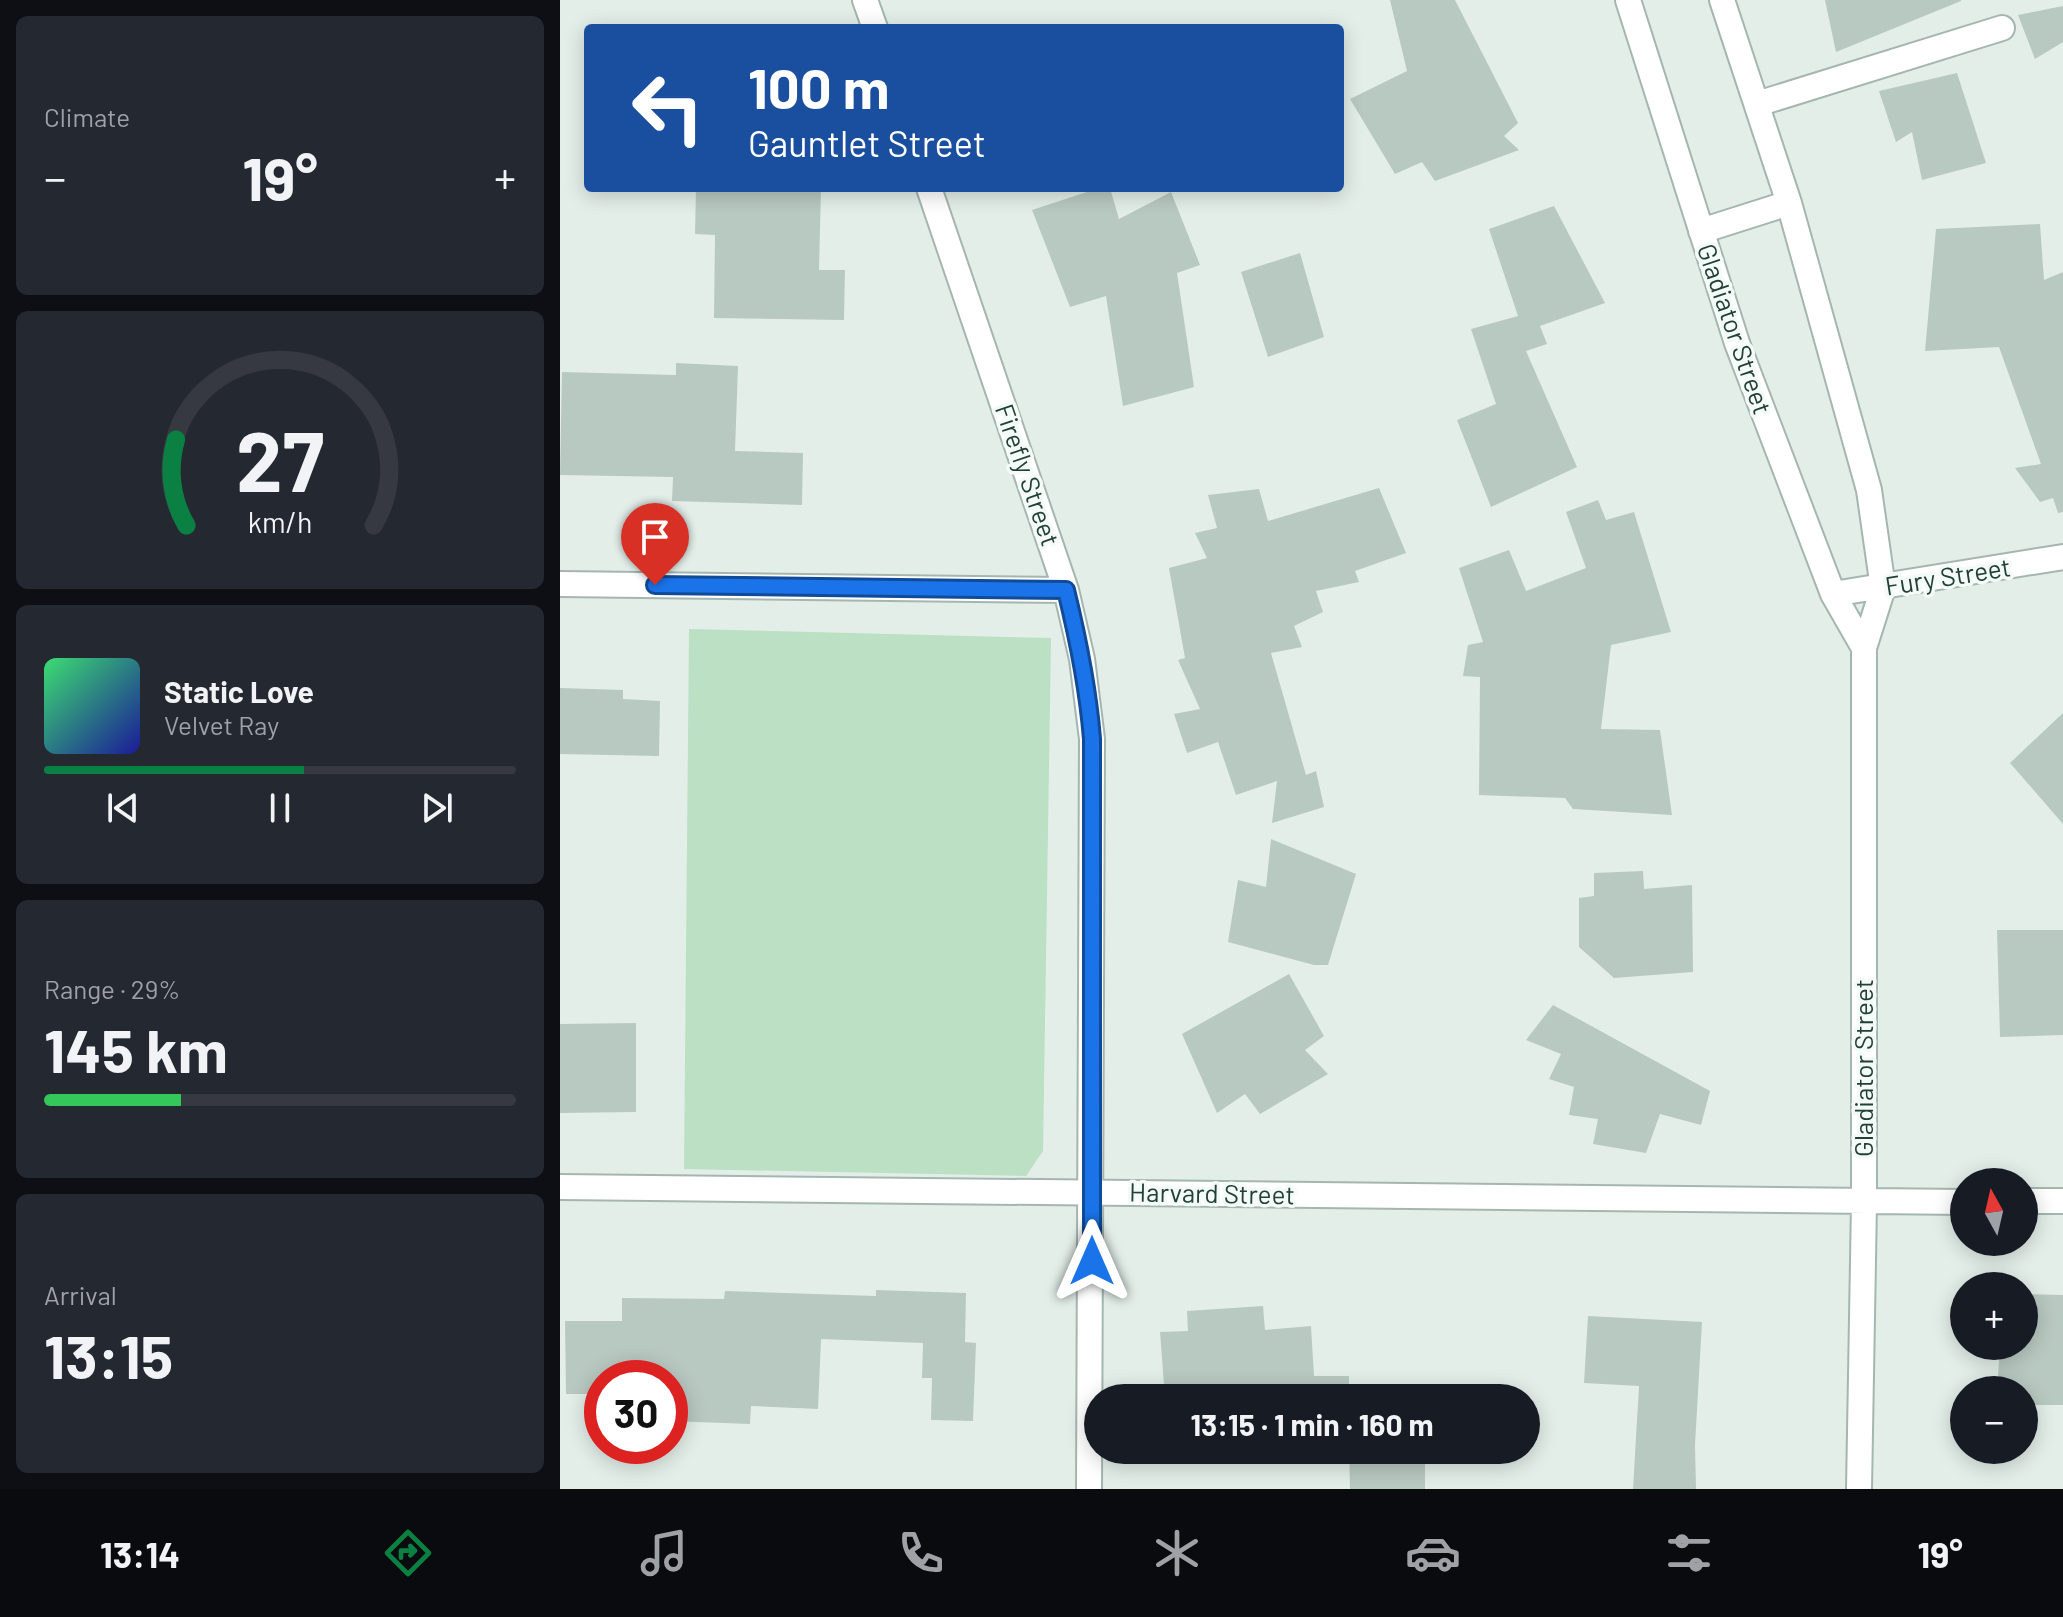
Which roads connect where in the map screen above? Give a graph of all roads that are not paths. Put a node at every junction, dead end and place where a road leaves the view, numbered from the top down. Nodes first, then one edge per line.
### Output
1 (865, 0) edge
2 (1628, 0) edge
3 (1722, 0) edge
4 (874, 24) edge
5 (2002, 28) dead end
6 (1757, 104) junction
7 (930, 192) edge
8 (1789, 203) junction
9 (1701, 231) junction
10 (2063, 557) edge
11 (560, 584) edge
12 (1883, 588) junction
13 (1066, 590) junction
14 (1833, 594) junction
15 (1864, 648) junction
16 (560, 1187) edge
17 (1091, 1191) junction
18 (2038, 1201) edge
19 (2063, 1201) edge
20 (1950, 1202) edge
21 (1864, 1203) junction
22 (1089, 1489) edge
23 (1859, 1489) edge

1 - 4 street
2 - 9 street, Gladiator Street
3 - 6 street, Gladiator Street
5 - 6 street
6 - 8 street, Gladiator Street
7 - 13 street, Firefly Street
8 - 9 street
8 - 12 street, Gladiator Street
9 - 14 street, Gladiator Street
10 - 12 street, Fury Street
11 - 13 street
12 - 14 street, Fury Street
12 - 15 street, Gladiator Street
13 - 17 street, Firefly Street
14 - 15 street, Gladiator Street
15 - 21 street, Gladiator Street
16 - 17 street, Harvard Street
17 - 21 street, Harvard Street
17 - 22 street, Firefly Street
18 - 19 street
20 - 21 street, Harvard Street
21 - 23 street, Gladiator Street

